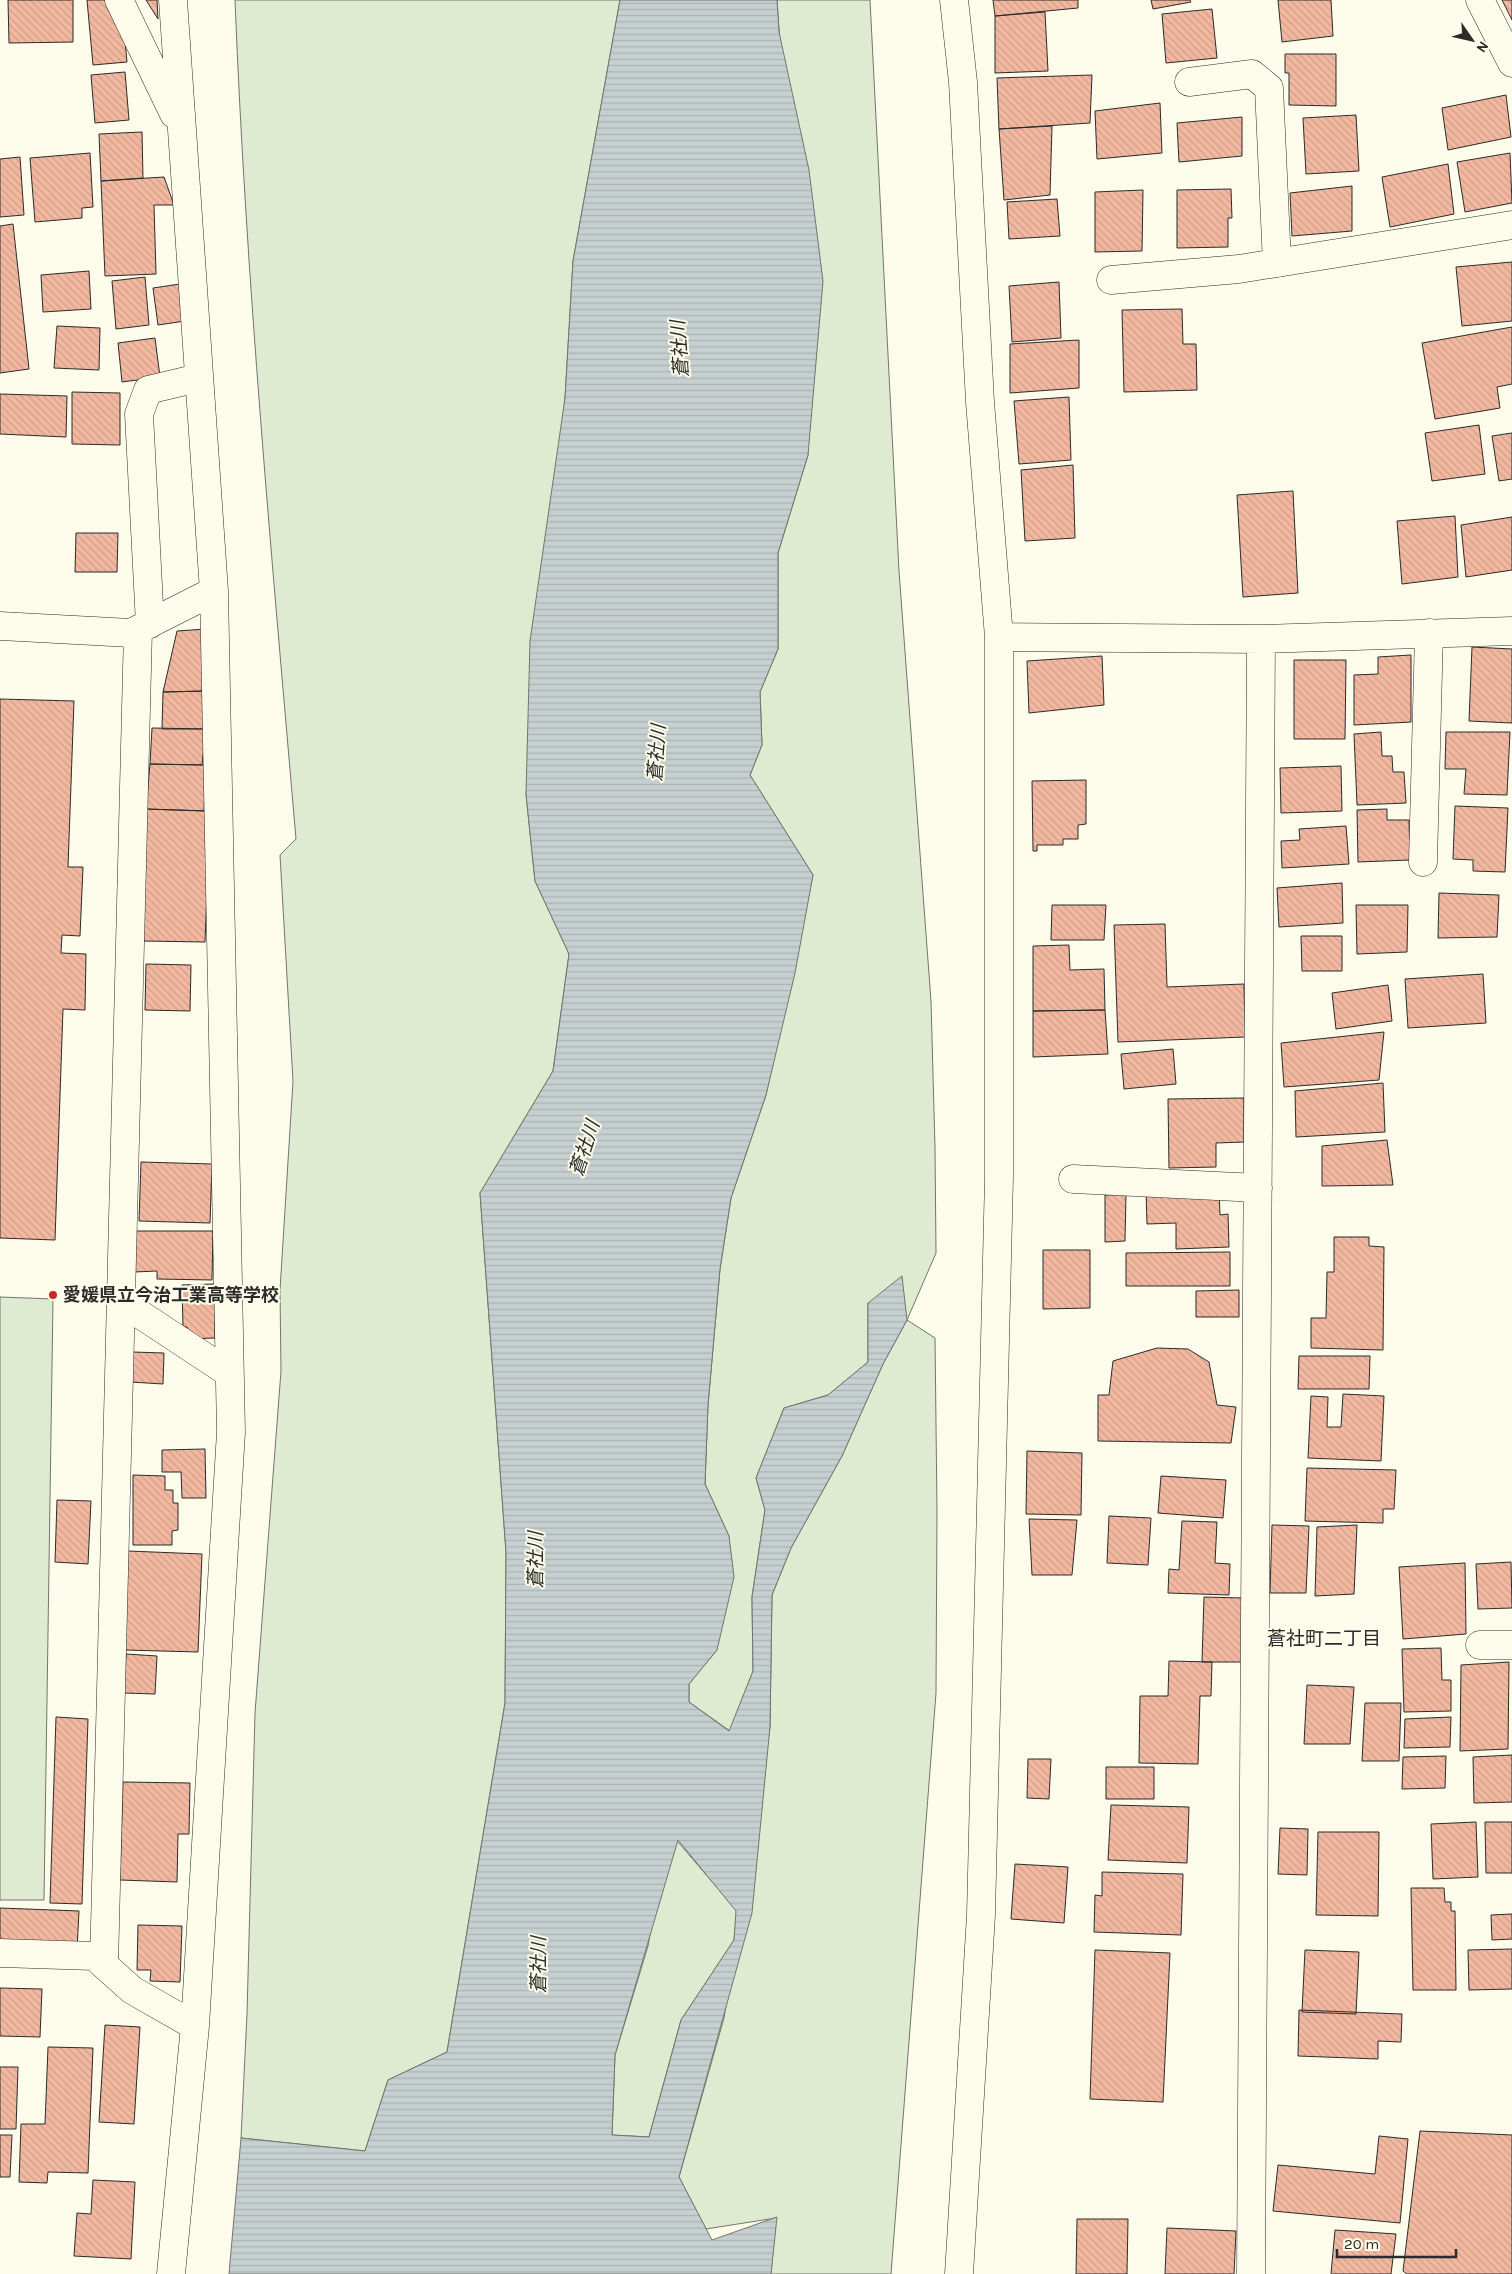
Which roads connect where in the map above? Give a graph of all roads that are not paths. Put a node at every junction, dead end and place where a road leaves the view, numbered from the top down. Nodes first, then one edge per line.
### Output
1 (119, 0) edge
2 (173, 0) edge
3 (954, 0) edge
4 (1480, 0) edge
5 (1512, 63) edge
6 (1189, 82) dead end
7 (180, 126) junction
8 (1512, 225) edge
9 (1277, 263) junction
10 (1112, 280) dead end
11 (198, 378) junction
12 (214, 591) junction
13 (0, 626) edge
14 (144, 627) junction
15 (1512, 631) edge
16 (1429, 633) junction
17 (999, 637) junction
18 (1261, 639) junction
19 (1423, 862) dead end
20 (1073, 1179) dead end
21 (1258, 1188) junction
22 (120, 1301) junction
23 (230, 1373) junction
24 (1480, 1644) dead end
25 (1512, 1645) edge
26 (0, 1954) edge
27 (104, 1965) junction
28 (195, 2026) junction
29 (171, 2274) edge
30 (959, 2274) edge
31 (1251, 2274) edge

1 - 7 street
2 - 7 street
3 - 17 street
4 - 5 street
6 - 9 street
7 - 11 street
8 - 9 street
9 - 10 street
11 - 12 street
11 - 14 street
12 - 14 street
12 - 23 street
13 - 14 street
14 - 22 street
15 - 16 street
16 - 18 street
16 - 19 street
17 - 18 street
17 - 30 street
18 - 21 street
20 - 21 street
21 - 31 street
22 - 23 street
22 - 27 street
23 - 28 street
24 - 25 street
26 - 27 street
27 - 28 street
28 - 29 street

